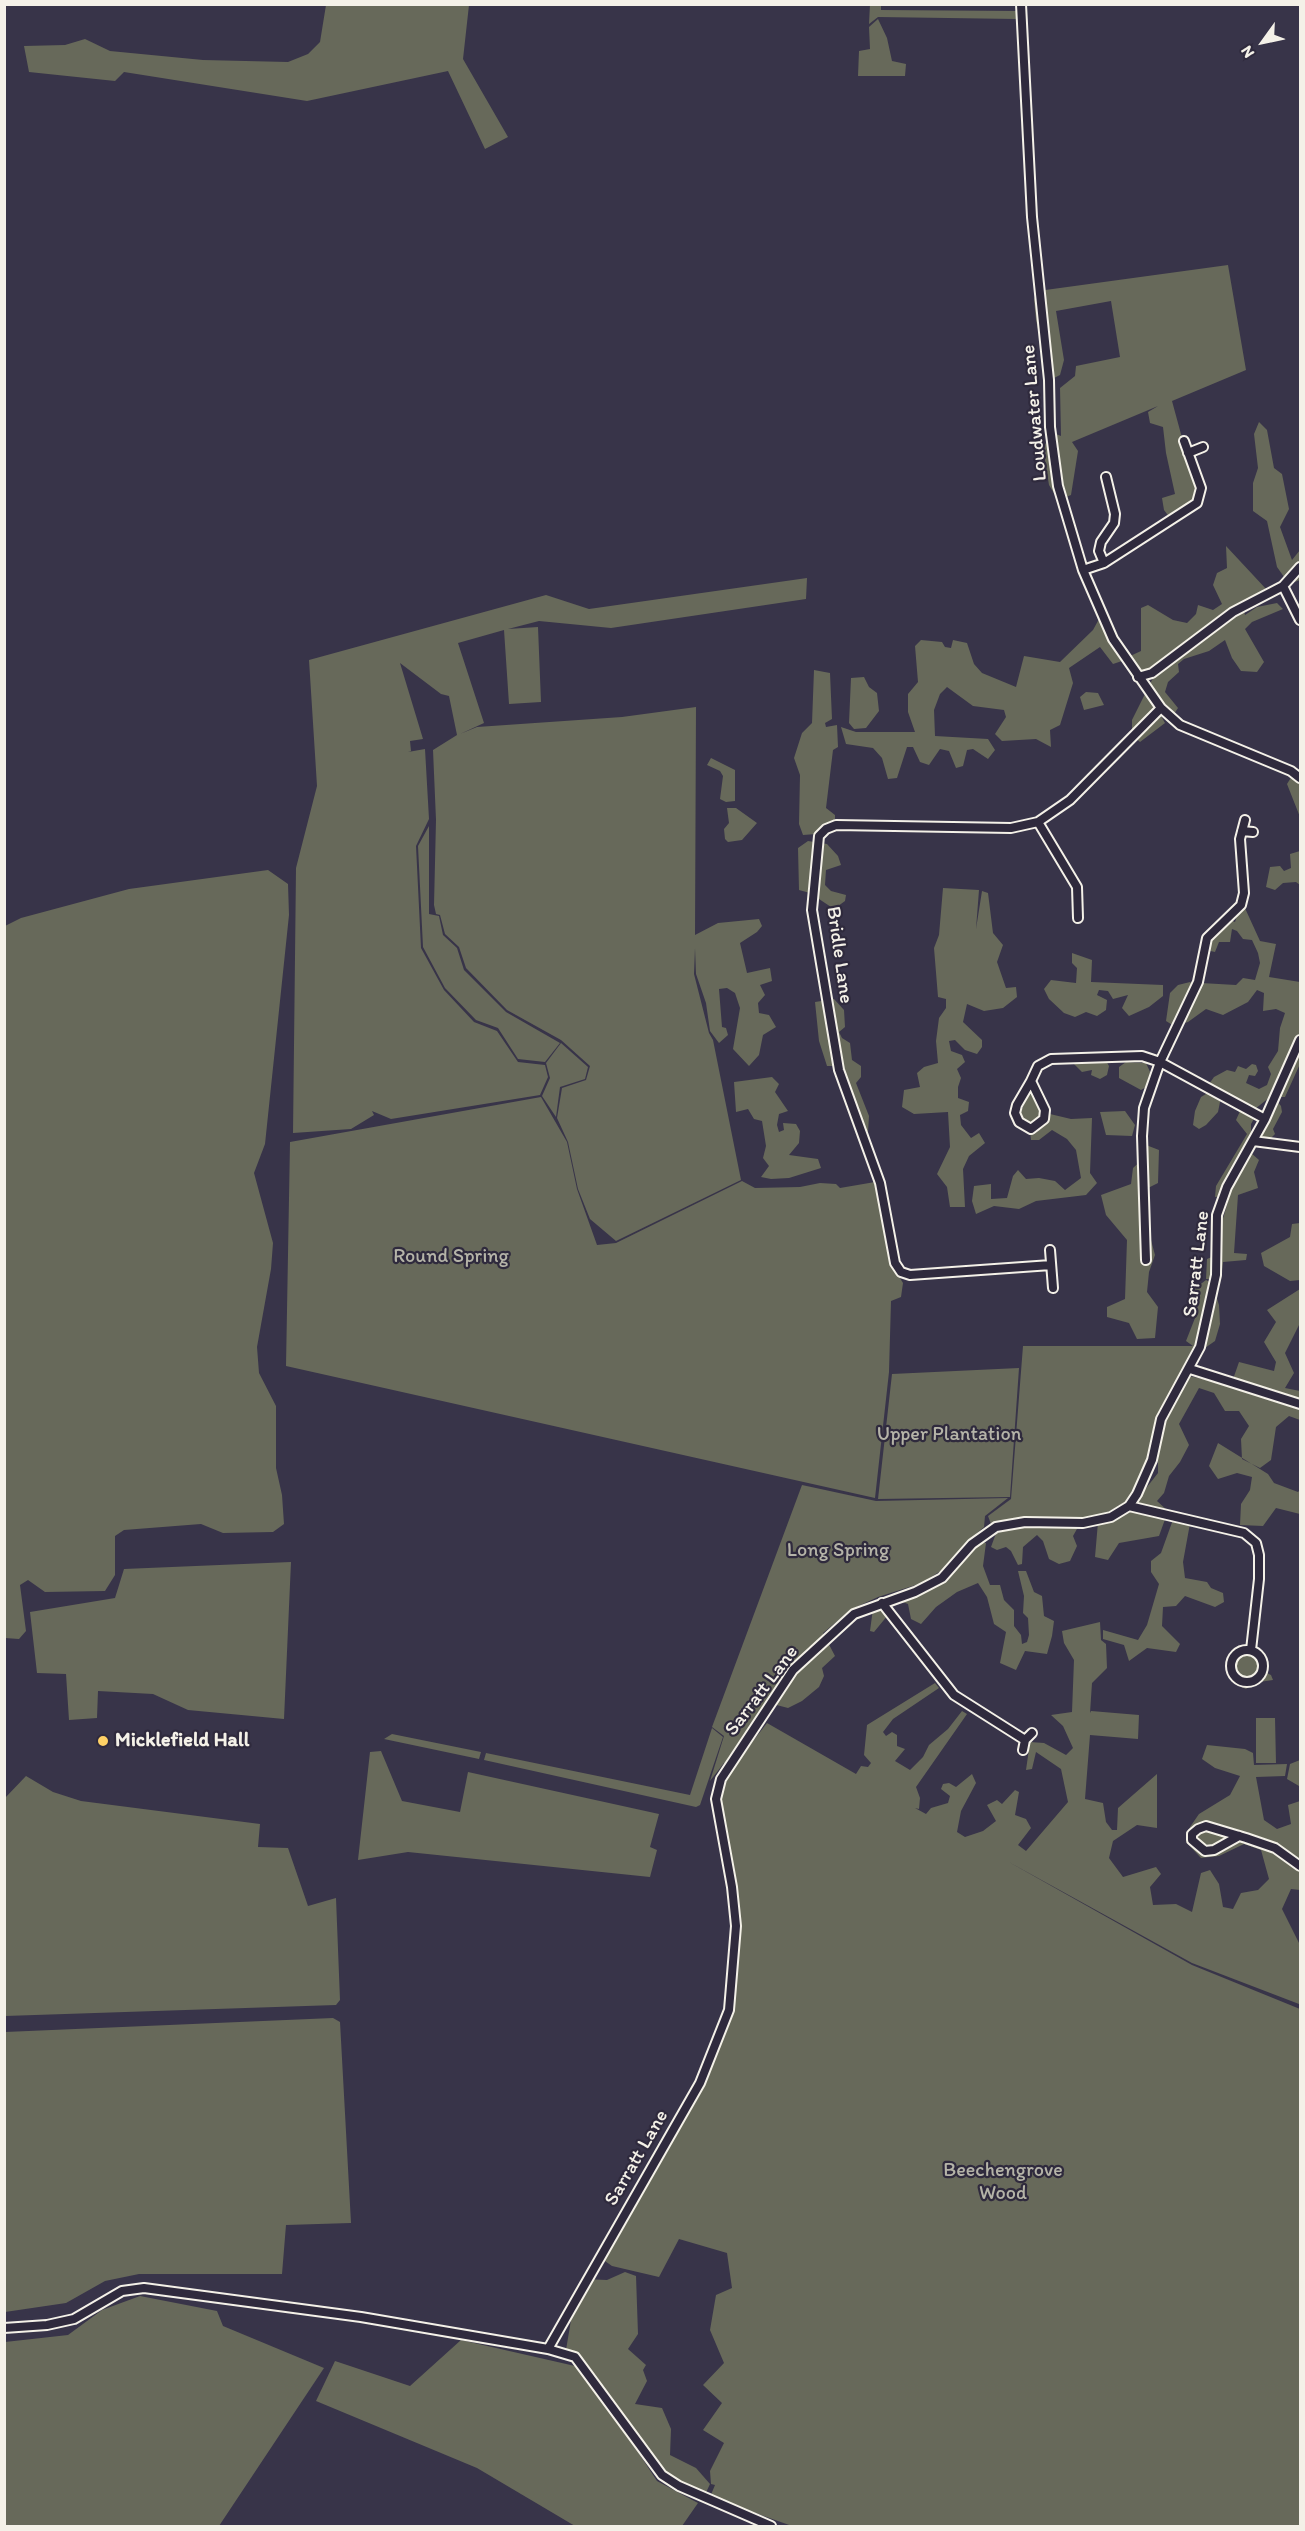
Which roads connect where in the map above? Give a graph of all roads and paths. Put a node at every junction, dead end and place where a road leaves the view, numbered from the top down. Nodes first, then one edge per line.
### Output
1 (1021, 4) edge
2 (1184, 441) dead end
3 (1203, 447) dead end
4 (1188, 453) junction
5 (1106, 477) dead end
6 (1104, 563) junction
7 (1300, 567) edge
8 (1083, 570) junction
9 (1282, 586) junction
10 (1300, 620) edge
11 (1138, 677) junction
12 (1161, 708) junction
13 (1300, 778) edge
14 (1245, 820) dead end
15 (1038, 822) junction
16 (1242, 831) junction
17 (1253, 832) dead end
18 (1078, 918) dead end
19 (1300, 1040) edge
20 (1160, 1062) junction
21 (1031, 1081) junction
22 (1265, 1119) junction
23 (1253, 1141) junction
24 (1300, 1147) edge
25 (1050, 1250) dead end
26 (1146, 1260) dead end
27 (1051, 1266) junction
28 (1053, 1288) dead end
29 (1190, 1369) junction
30 (1300, 1404) edge
31 (1129, 1506) junction
32 (882, 1603) junction
33 (1251, 1650) junction
34 (1032, 1733) dead end
35 (1025, 1740) junction
36 (1023, 1750) dead end
37 (1239, 1836) junction
38 (1300, 1866) edge
39 (4, 2328) edge
40 (548, 2349) junction
41 (771, 2526) edge

1 - 8 street, Loudwater Lane
2 - 4 street
3 - 4 street
4 - 6 street
5 - 6 street
6 - 8 street
7 - 9 street
8 - 11 street, Loudwater Lane
9 - 10 street
9 - 11 street
11 - 12 street
12 - 13 street
12 - 15 street, Bridle Lane
14 - 16 street
15 - 18 street
15 - 27 street, Bridle Lane
16 - 17 street
16 - 20 street
19 - 22 street, Sarratt Lane
20 - 21 street
20 - 22 street
20 - 26 street
21 - 21 street
22 - 23 street, Sarratt Lane
23 - 24 street
23 - 29 street, Sarratt Lane
25 - 27 street
27 - 28 street
29 - 30 street
29 - 31 street, Sarratt Lane
31 - 32 street, Sarratt Lane
31 - 33 street
32 - 35 street
32 - 40 street, Sarratt Lane
33 - 33 street
34 - 35 street
35 - 36 street
37 - 37 street
37 - 38 street
39 - 40 street
40 - 41 street

